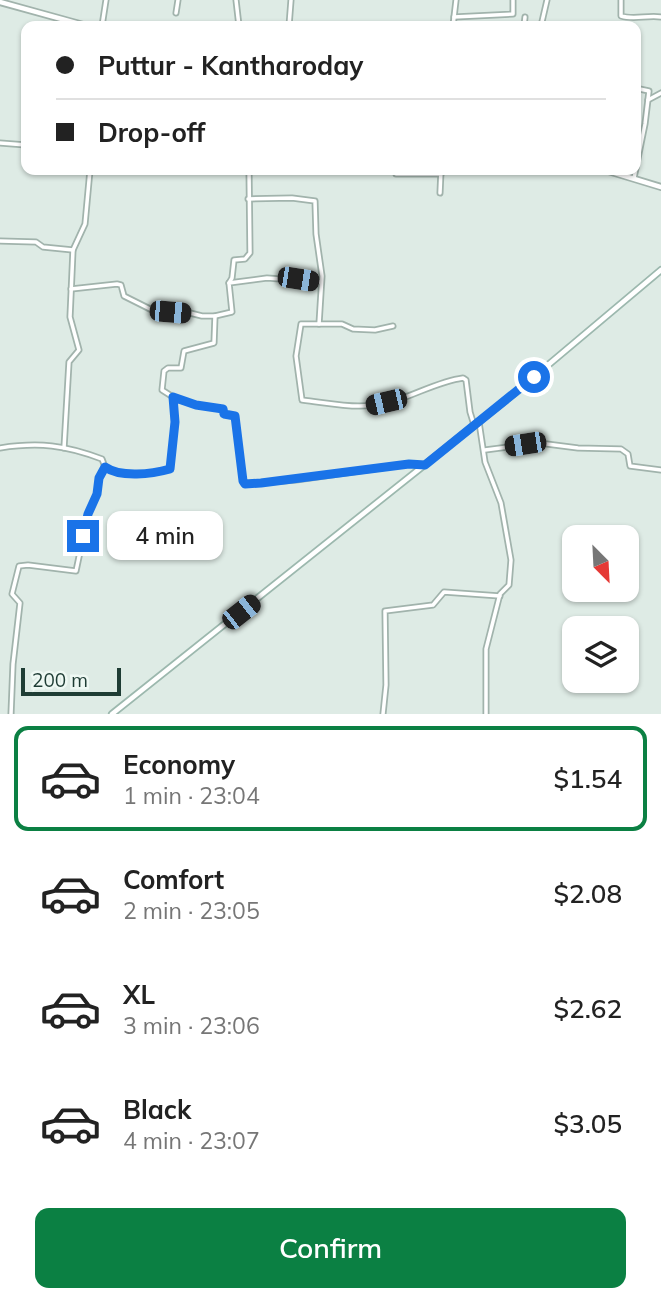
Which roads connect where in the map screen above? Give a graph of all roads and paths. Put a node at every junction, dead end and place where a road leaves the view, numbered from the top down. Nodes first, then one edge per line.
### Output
1 (106, 0) edge
2 (178, 0) edge
3 (236, 0) edge
4 (291, 0) edge
5 (456, 0) edge
6 (513, 0) edge
7 (547, 0) edge
8 (621, 0) edge
9 (0, 2) edge
10 (176, 13) dead end
11 (454, 17) junction
12 (525, 17) dead end
13 (661, 17) edge
14 (69, 21) edge
15 (103, 21) edge
16 (238, 21) edge
17 (289, 21) edge
18 (454, 21) edge
19 (525, 21) edge
20 (542, 21) edge
21 (641, 89) edge
22 (661, 93) edge
23 (648, 100) junction
24 (0, 144) edge
25 (641, 144) edge
26 (21, 145) edge
27 (90, 175) edge
28 (249, 175) edge
29 (441, 175) edge
30 (624, 175) edge
31 (635, 175) edge
32 (634, 178) junction
33 (661, 187) edge
34 (440, 193) dead end
35 (248, 199) junction
36 (0, 241) edge
37 (73, 250) junction
38 (661, 271) edge
39 (321, 282) junction
40 (229, 283) junction
41 (71, 289) junction
42 (215, 316) junction
43 (319, 324) junction
44 (393, 326) dead end
45 (173, 397) junction
46 (477, 424) junction
47 (64, 447) junction
48 (0, 448) edge
49 (484, 450) junction
50 (425, 465) junction
51 (105, 467) junction
52 (661, 470) edge
53 (500, 596) junction
54 (11, 714) edge
55 (113, 714) edge
56 (383, 714) edge
57 (486, 714) edge

1 - 15 street
2 - 10 street
3 - 16 street
4 - 17 street
5 - 11 street
6 - 11 street
7 - 20 street
8 - 13 street
9 - 14 main road
11 - 18 street
12 - 19 street
21 - 23 street
22 - 23 street
23 - 25 street
24 - 26 street
27 - 37 street
28 - 35 street
29 - 34 street
30 - 32 main road
31 - 32 street
32 - 33 main road
35 - 39 street
35 - 40 street
36 - 37 street
37 - 41 street
38 - 46 main road
39 - 40 street
39 - 43 street
40 - 42 street
41 - 42 street
41 - 47 street
42 - 45 street
43 - 44 street
43 - 46 street
45 - 50 street
45 - 51 street
46 - 49 street
46 - 50 main road
47 - 48 street
47 - 51 street
49 - 52 street
49 - 53 street
50 - 55 main road
51 - 54 street
53 - 56 street
53 - 57 street

